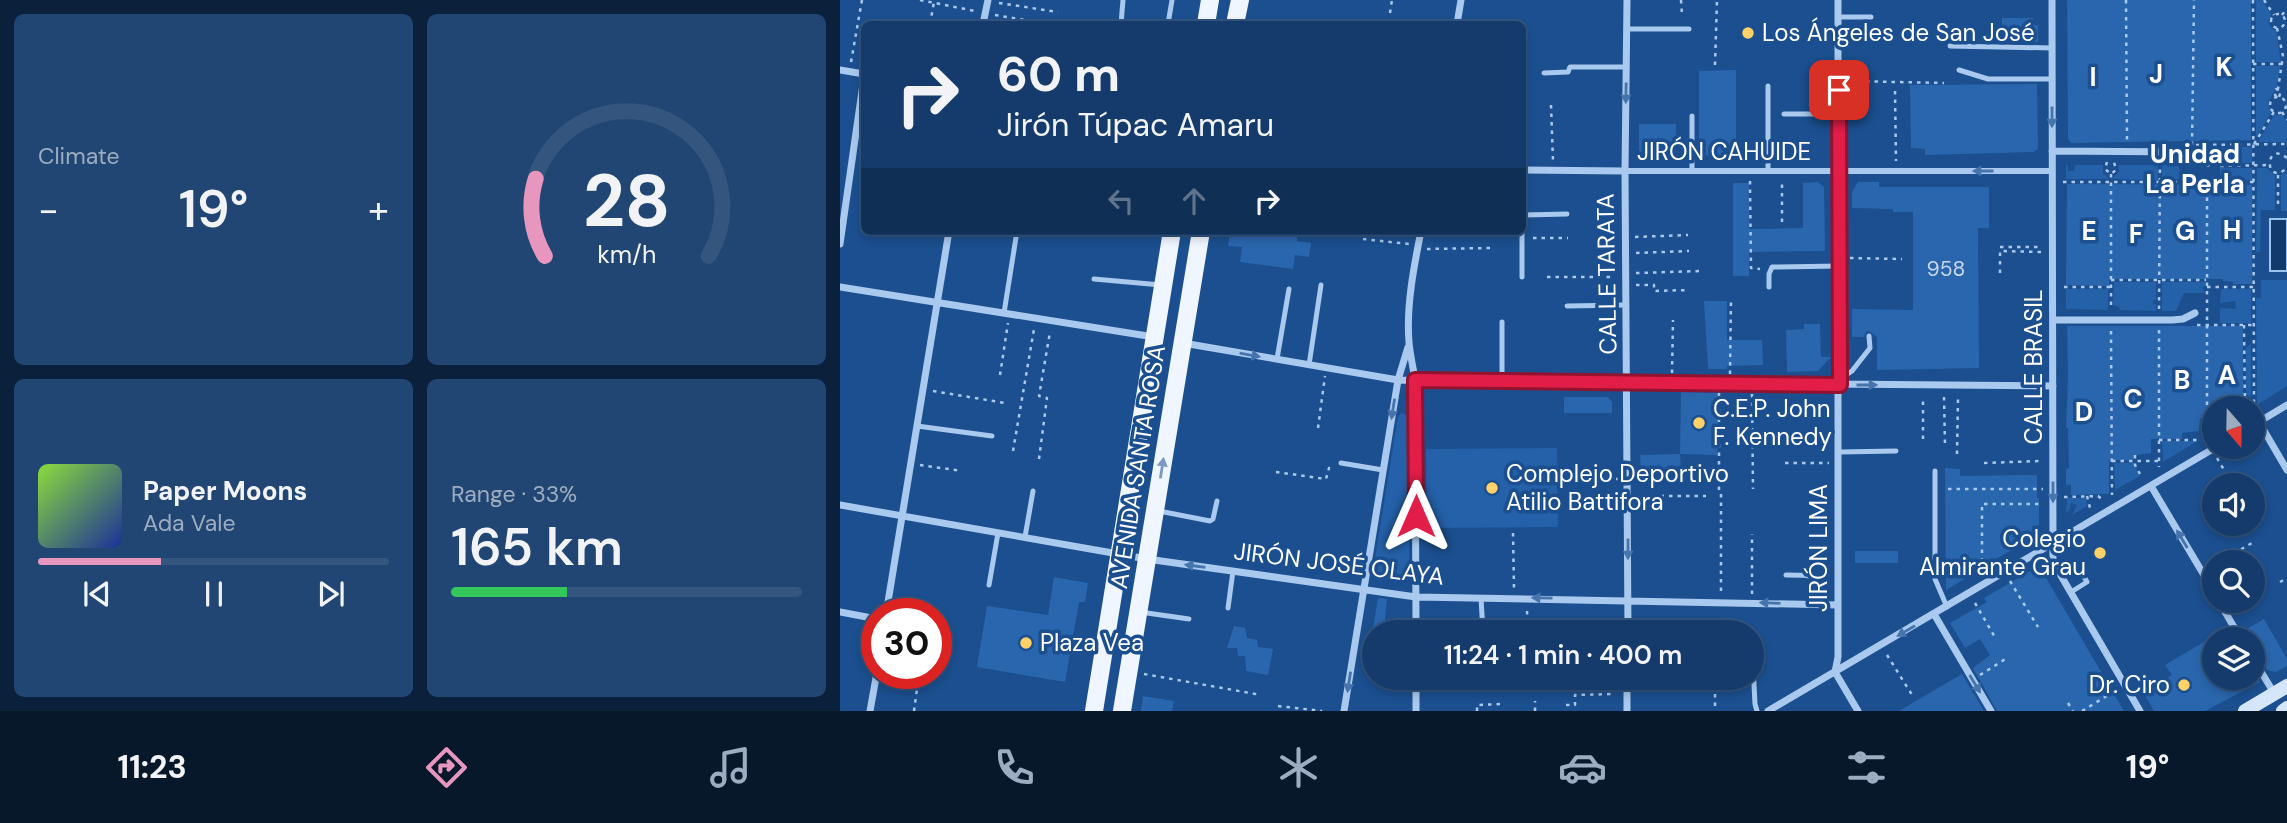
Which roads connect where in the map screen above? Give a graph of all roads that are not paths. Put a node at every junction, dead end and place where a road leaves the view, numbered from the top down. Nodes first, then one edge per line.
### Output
1 (1124, 0) edge
2 (1172, 0) edge
3 (1210, 0) edge
4 (1240, 0) edge
5 (1461, 0) edge
6 (1627, 0) edge
7 (1838, 0) edge
8 (2052, 0) edge
9 (987, 1) edge
10 (1839, 17) junction
11 (1871, 17) dead end
12 (984, 21) edge
13 (1121, 21) edge
14 (1168, 21) edge
15 (1206, 21) edge
16 (1236, 21) edge
17 (1458, 21) edge
18 (1626, 29) junction
19 (1689, 29) dead end
20 (1950, 46) dead end
21 (2052, 48) junction
22 (1626, 67) junction
23 (840, 70) edge
24 (1959, 70) dead end
25 (1545, 72) dead end
26 (861, 74) edge
27 (2052, 79) junction
28 (1768, 86) dead end
29 (861, 96) edge
30 (1784, 114) dead end
31 (1839, 114) junction
32 (1692, 116) dead end
33 (2052, 151) junction
34 (2208, 163) dead end
35 (1526, 170) edge
36 (1625, 171) junction
37 (1692, 171) junction
38 (1768, 171) junction
39 (1839, 171) junction
40 (2052, 171) junction
41 (1567, 214) dead end
42 (1526, 215) edge
43 (949, 235) edge
44 (1017, 235) edge
45 (1171, 235) edge
46 (1200, 235) edge
47 (1420, 235) edge
48 (1523, 235) edge
49 (840, 244) edge
50 (1839, 266) junction
51 (1522, 277) dead end
52 (1094, 279) dead end
53 (1164, 285) junction
54 (1321, 285) dead end
55 (840, 287) edge
56 (1769, 287) dead end
57 (1289, 289) dead end
58 (938, 302) junction
59 (1626, 305) junction
60 (1567, 306) dead end
61 (1007, 313) junction
62 (2195, 313) dead end
63 (2053, 320) junction
64 (1502, 322) dead end
65 (1869, 336) dead end
66 (1155, 337) junction
67 (1183, 343) junction
68 (1409, 343) junction
69 (1277, 359) junction
70 (1310, 365) junction
71 (1398, 380) junction
72 (1415, 380) junction
73 (1502, 381) junction
74 (1840, 382) junction
75 (1627, 383) junction
76 (2053, 387) junction
77 (2287, 405) edge
78 (2265, 418) edge
79 (918, 426) junction
80 (992, 436) dead end
81 (2265, 438) edge
82 (1896, 451) dead end
83 (1839, 452) junction
84 (2202, 456) edge
85 (1342, 467) road end
86 (1383, 470) junction
87 (2287, 470) edge
88 (1935, 471) dead end
89 (2151, 486) junction
90 (1033, 491) dead end
91 (1217, 501) dead end
92 (840, 505) edge
93 (1155, 511) junction
94 (902, 516) junction
95 (998, 533) junction
96 (1025, 537) junction
97 (2053, 544) junction
98 (1120, 554) junction
99 (1147, 559) junction
100 (2078, 566) dead end
101 (1233, 571) junction
102 (2202, 572) edge
103 (1786, 575) dead end
104 (989, 585) dead end
105 (1364, 589) junction
106 (2071, 592) junction
107 (1416, 597) junction
108 (889, 598) edge
109 (1481, 598) junction
110 (1628, 600) junction
111 (1829, 605) junction
112 (1838, 605) junction
113 (1947, 607) junction
114 (1228, 608) dead end
115 (840, 612) edge
116 (1138, 612) junction
117 (1934, 614) junction
118 (861, 616) edge
119 (1189, 619) dead end
120 (1416, 620) edge
121 (1482, 620) edge
122 (1628, 620) edge
123 (1835, 672) junction
124 (2265, 672) edge
125 (874, 689) edge
126 (1416, 690) edge
127 (1628, 690) edge
128 (1754, 690) edge
129 (2281, 690) edge
130 (870, 711) edge
131 (1094, 711) edge
132 (1122, 711) edge
133 (1344, 711) edge
134 (1416, 711) edge
135 (1627, 711) edge
136 (1757, 711) edge
137 (1768, 711) edge
138 (1858, 711) edge
139 (1991, 711) edge
140 (2140, 711) edge
141 (2245, 711) edge

1 - 13 lane
2 - 14 lane
3 - 15 main road
4 - 16 main road
5 - 17 street
6 - 18 street, CALLE TARATA
7 - 10 street, JIRÓN LIMA
8 - 21 street, CALLE BRASIL
9 - 12 street
10 - 11 lane
10 - 31 street, JIRÓN LIMA
18 - 19 lane
18 - 22 street, CALLE TARATA
20 - 21 lane
21 - 27 street, CALLE BRASIL
22 - 25 lane
22 -> 36 street, CALLE TARATA
23 - 26 street
24 - 27 lane
27 -> 33 street, CALLE BRASIL
28 - 38 lane
29 - 49 street
30 - 31 lane
31 - 39 street, JIRÓN LIMA
32 - 37 lane
33 - 34 street
33 - 40 street, CALLE BRASIL
35 - 36 street, JIRÓN CAHUIDE
36 - 37 street, JIRÓN CAHUIDE
36 - 59 street, CALLE TARATA
37 - 38 street, JIRÓN CAHUIDE
38 - 39 street, JIRÓN CAHUIDE
40 -> 39 street, JIRÓN CAHUIDE
39 - 50 street, JIRÓN LIMA
40 - 63 street, CALLE BRASIL
41 - 42 lane
43 - 58 street
44 - 61 lane
45 - 53 main road, AVENIDA SANTA ROSA
46 - 67 main road, AVENIDA SANTA ROSA
47 - 68 street
48 - 51 lane
50 - 56 lane
50 - 74 street, JIRÓN LIMA
52 - 53 lane
53 - 66 main road, AVENIDA SANTA ROSA
54 - 70 lane
55 - 58 street
57 - 69 lane
58 - 61 street
58 - 79 street
59 - 60 lane
59 - 75 street, CALLE TARATA
61 - 66 street
62 - 63 street
63 - 76 street, CALLE BRASIL
64 - 73 lane
65 - 74 lane
66 - 98 main road, AVENIDA SANTA ROSA
67 -> 69 street
93 -> 67 main road, AVENIDA SANTA ROSA
68 - 71 street
68 - 72 street
69 - 70 street
70 - 71 street
71 - 72 street
71 -> 86 street
72 - 73 street
72 - 107 street
73 - 75 street
74 - 75 street
74 -> 76 street
74 - 83 street, JIRÓN LIMA
75 -> 110 street, CALLE TARATA
76 -> 97 street, CALLE BRASIL
77 - 78 street
79 - 80 lane
79 - 94 street
81 - 87 street
82 - 83 lane
83 - 112 street, JIRÓN LIMA
84 - 89 street
85 - 86 lane
86 - 105 street
88 - 113 lane
89 - 97 street
102 -> 89 street
90 - 96 lane
91 - 93 lane
92 - 94 street, JIRÓN JOSÉ OLAYA
93 - 99 main road, AVENIDA SANTA ROSA
94 - 95 street, JIRÓN JOSÉ OLAYA
94 - 108 street
95 - 96 street, JIRÓN JOSÉ OLAYA
95 - 104 lane
96 - 98 street, JIRÓN JOSÉ OLAYA
97 - 106 street, CALLE BRASIL
97 - 113 street
98 - 99 street, JIRÓN JOSÉ OLAYA
98 - 131 main road, AVENIDA SANTA ROSA
101 -> 99 street, JIRÓN JOSÉ OLAYA
99 - 116 main road, AVENIDA SANTA ROSA
100 - 106 lane
101 - 105 street, JIRÓN JOSÉ OLAYA
101 - 114 lane
103 - 111 lane
105 - 107 street, JIRÓN JOSÉ OLAYA
105 -> 133 street
106 - 140 street, CALLE BRASIL
107 - 109 street, JIRÓN JOSÉ OLAYA
107 - 120 street
110 -> 109 street, JIRÓN JOSÉ OLAYA
109 - 121 lane
111 -> 110 street, JIRÓN JOSÉ OLAYA
110 - 122 street, CALLE TARATA
111 - 112 street, JIRÓN JOSÉ OLAYA
112 - 123 street, JIRÓN LIMA
113 - 117 street
115 - 118 street
116 - 119 lane
116 - 132 main road, AVENIDA SANTA ROSA
117 -> 123 street
117 -> 139 street
123 - 137 street
123 - 138 street
124 - 129 street
125 - 130 street
126 - 134 street
127 - 135 street
128 - 136 lane
129 - 141 main road

